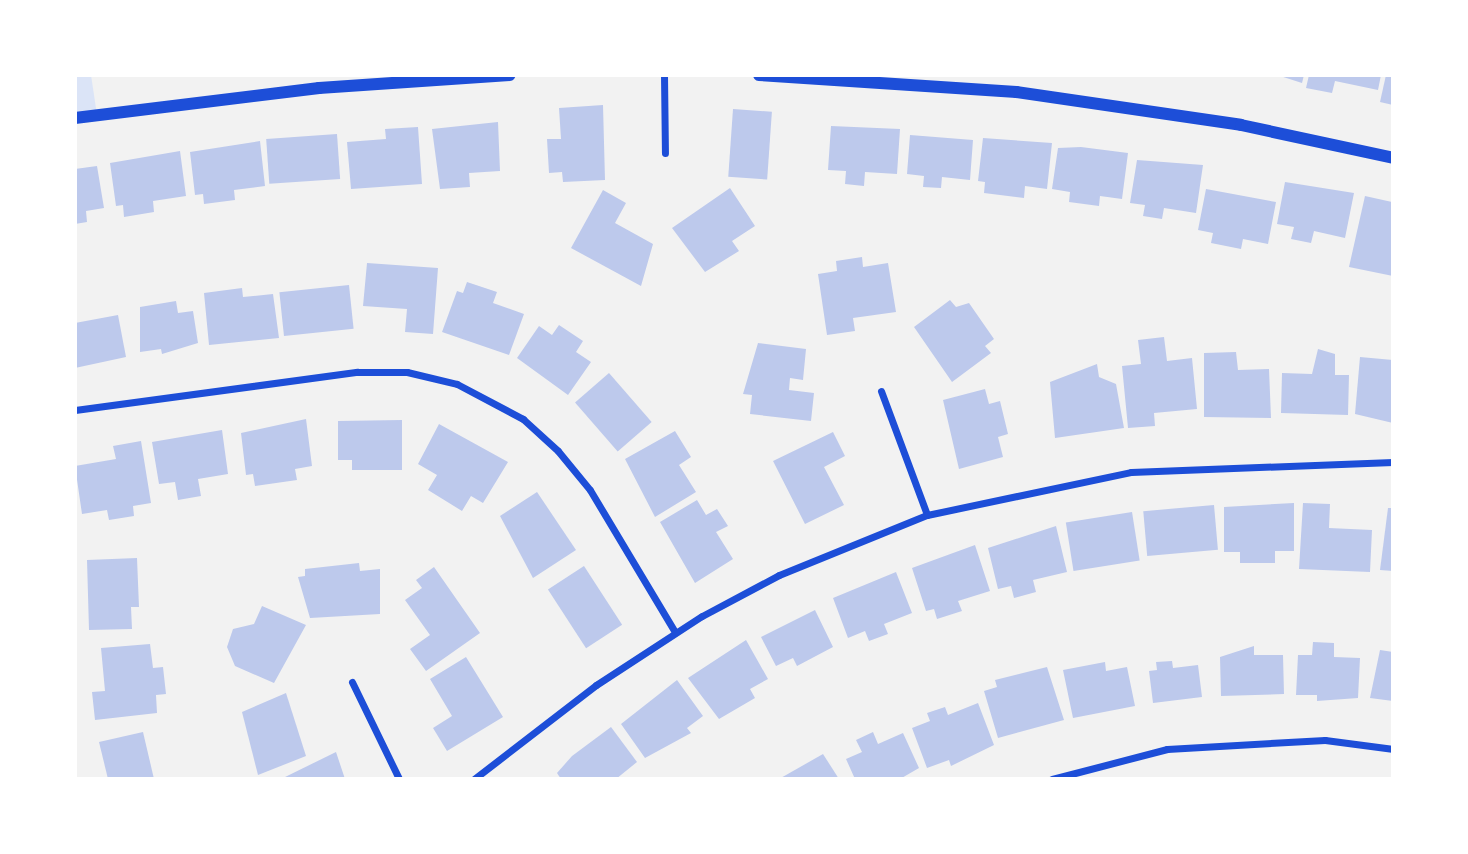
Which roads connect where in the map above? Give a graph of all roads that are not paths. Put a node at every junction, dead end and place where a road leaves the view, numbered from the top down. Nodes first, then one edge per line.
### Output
1 (510, 75) edge
2 (664, 75) edge
3 (759, 75) edge
4 (75, 118) edge
5 (666, 152) dead end
6 (1393, 158) edge
7 (881, 391) dead end
8 (75, 410) edge
9 (1393, 462) edge
10 (927, 516) junction
11 (675, 632) junction
12 (352, 682) dead end
13 (1393, 749) edge
14 (399, 779) edge
15 (474, 779) edge
16 (1052, 779) edge

1 - 4 street
2 - 5 street
3 - 6 street
7 - 10 street
8 - 11 street
9 - 10 street
10 - 11 street
11 - 15 street
12 - 14 street
13 - 16 street

